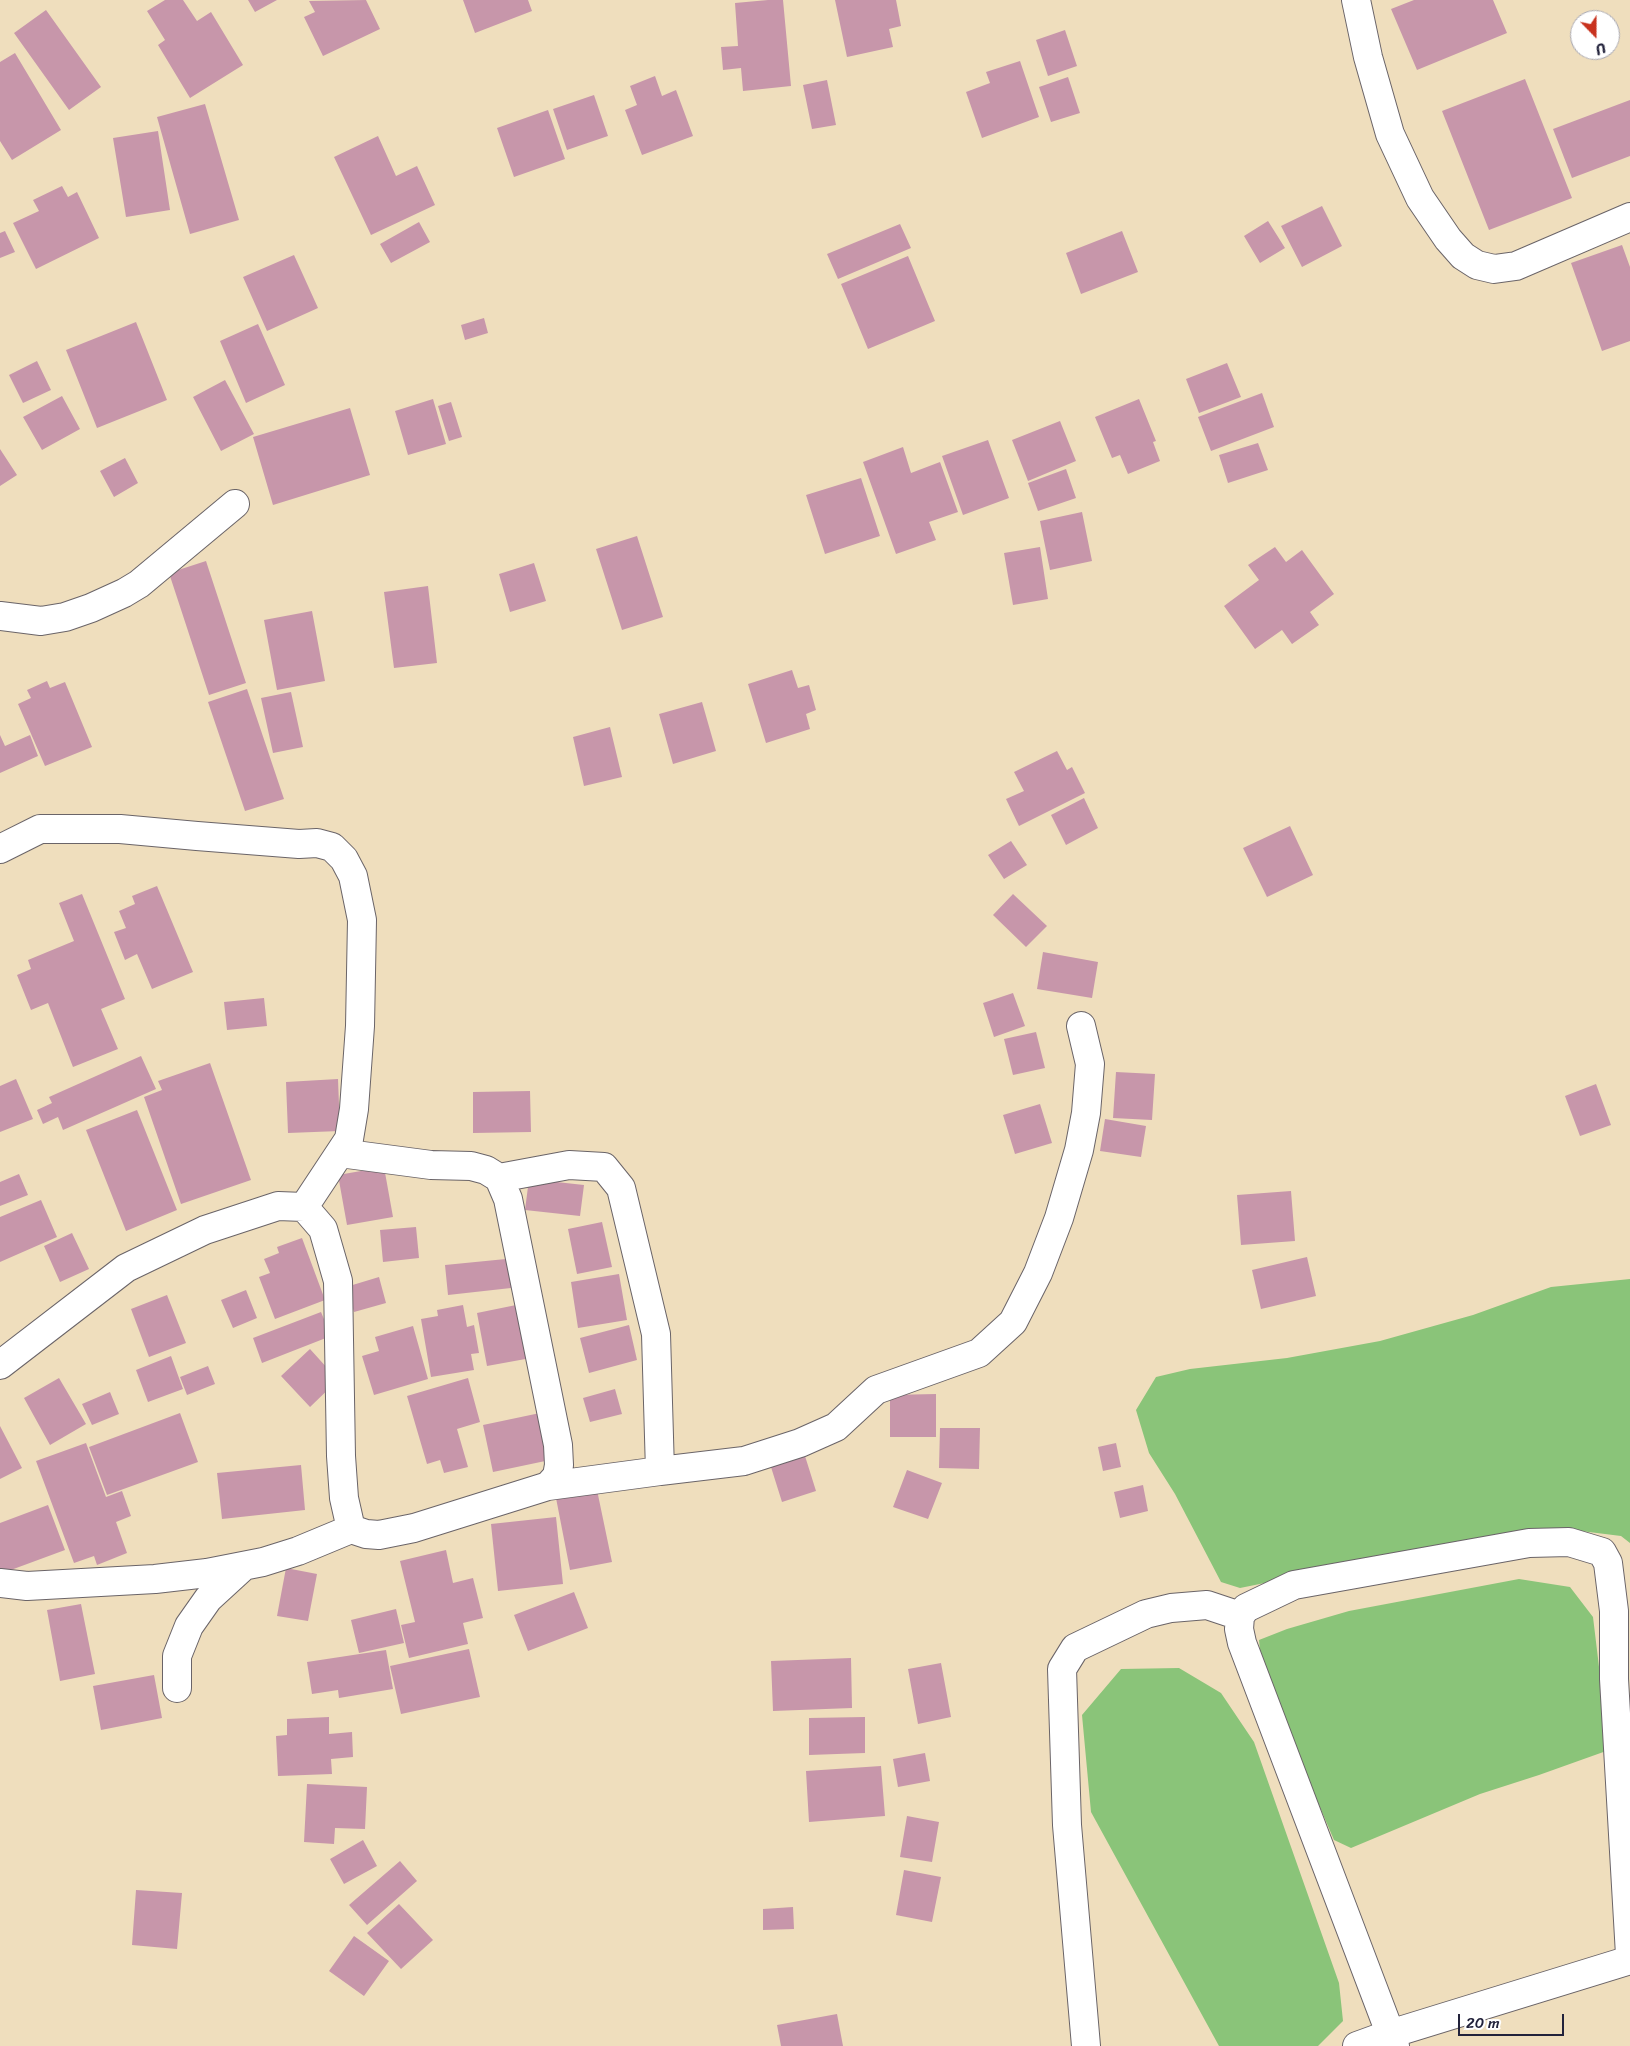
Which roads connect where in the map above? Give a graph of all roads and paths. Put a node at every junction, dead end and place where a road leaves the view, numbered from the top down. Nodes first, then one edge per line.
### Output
1 (1356, 0) edge
2 (1630, 217) edge
3 (235, 504) dead end
4 (0, 616) edge
5 (0, 849) edge
6 (1081, 1026) dead end
7 (340, 1154) junction
8 (499, 1178) junction
9 (304, 1207) junction
10 (0, 1365) edge
11 (660, 1471) junction
12 (548, 1486) junction
13 (351, 1529) junction
14 (244, 1566) junction
15 (0, 1583) edge
16 (1240, 1616) junction
17 (177, 1688) dead end
18 (1630, 1955) edge
19 (1630, 1960) edge
20 (1392, 2040) edge
21 (1086, 2046) edge
22 (1356, 2046) edge

1 - 2 street
3 - 4 street
5 - 7 street
6 - 11 street
7 - 8 street
7 - 9 street
8 - 11 street
8 - 12 street
9 - 10 street
9 - 13 street
11 - 12 street
12 - 13 street
13 - 14 street
14 - 15 street
14 - 17 street
16 - 18 street
16 - 20 street
16 - 21 street
19 - 20 street
20 - 22 street

